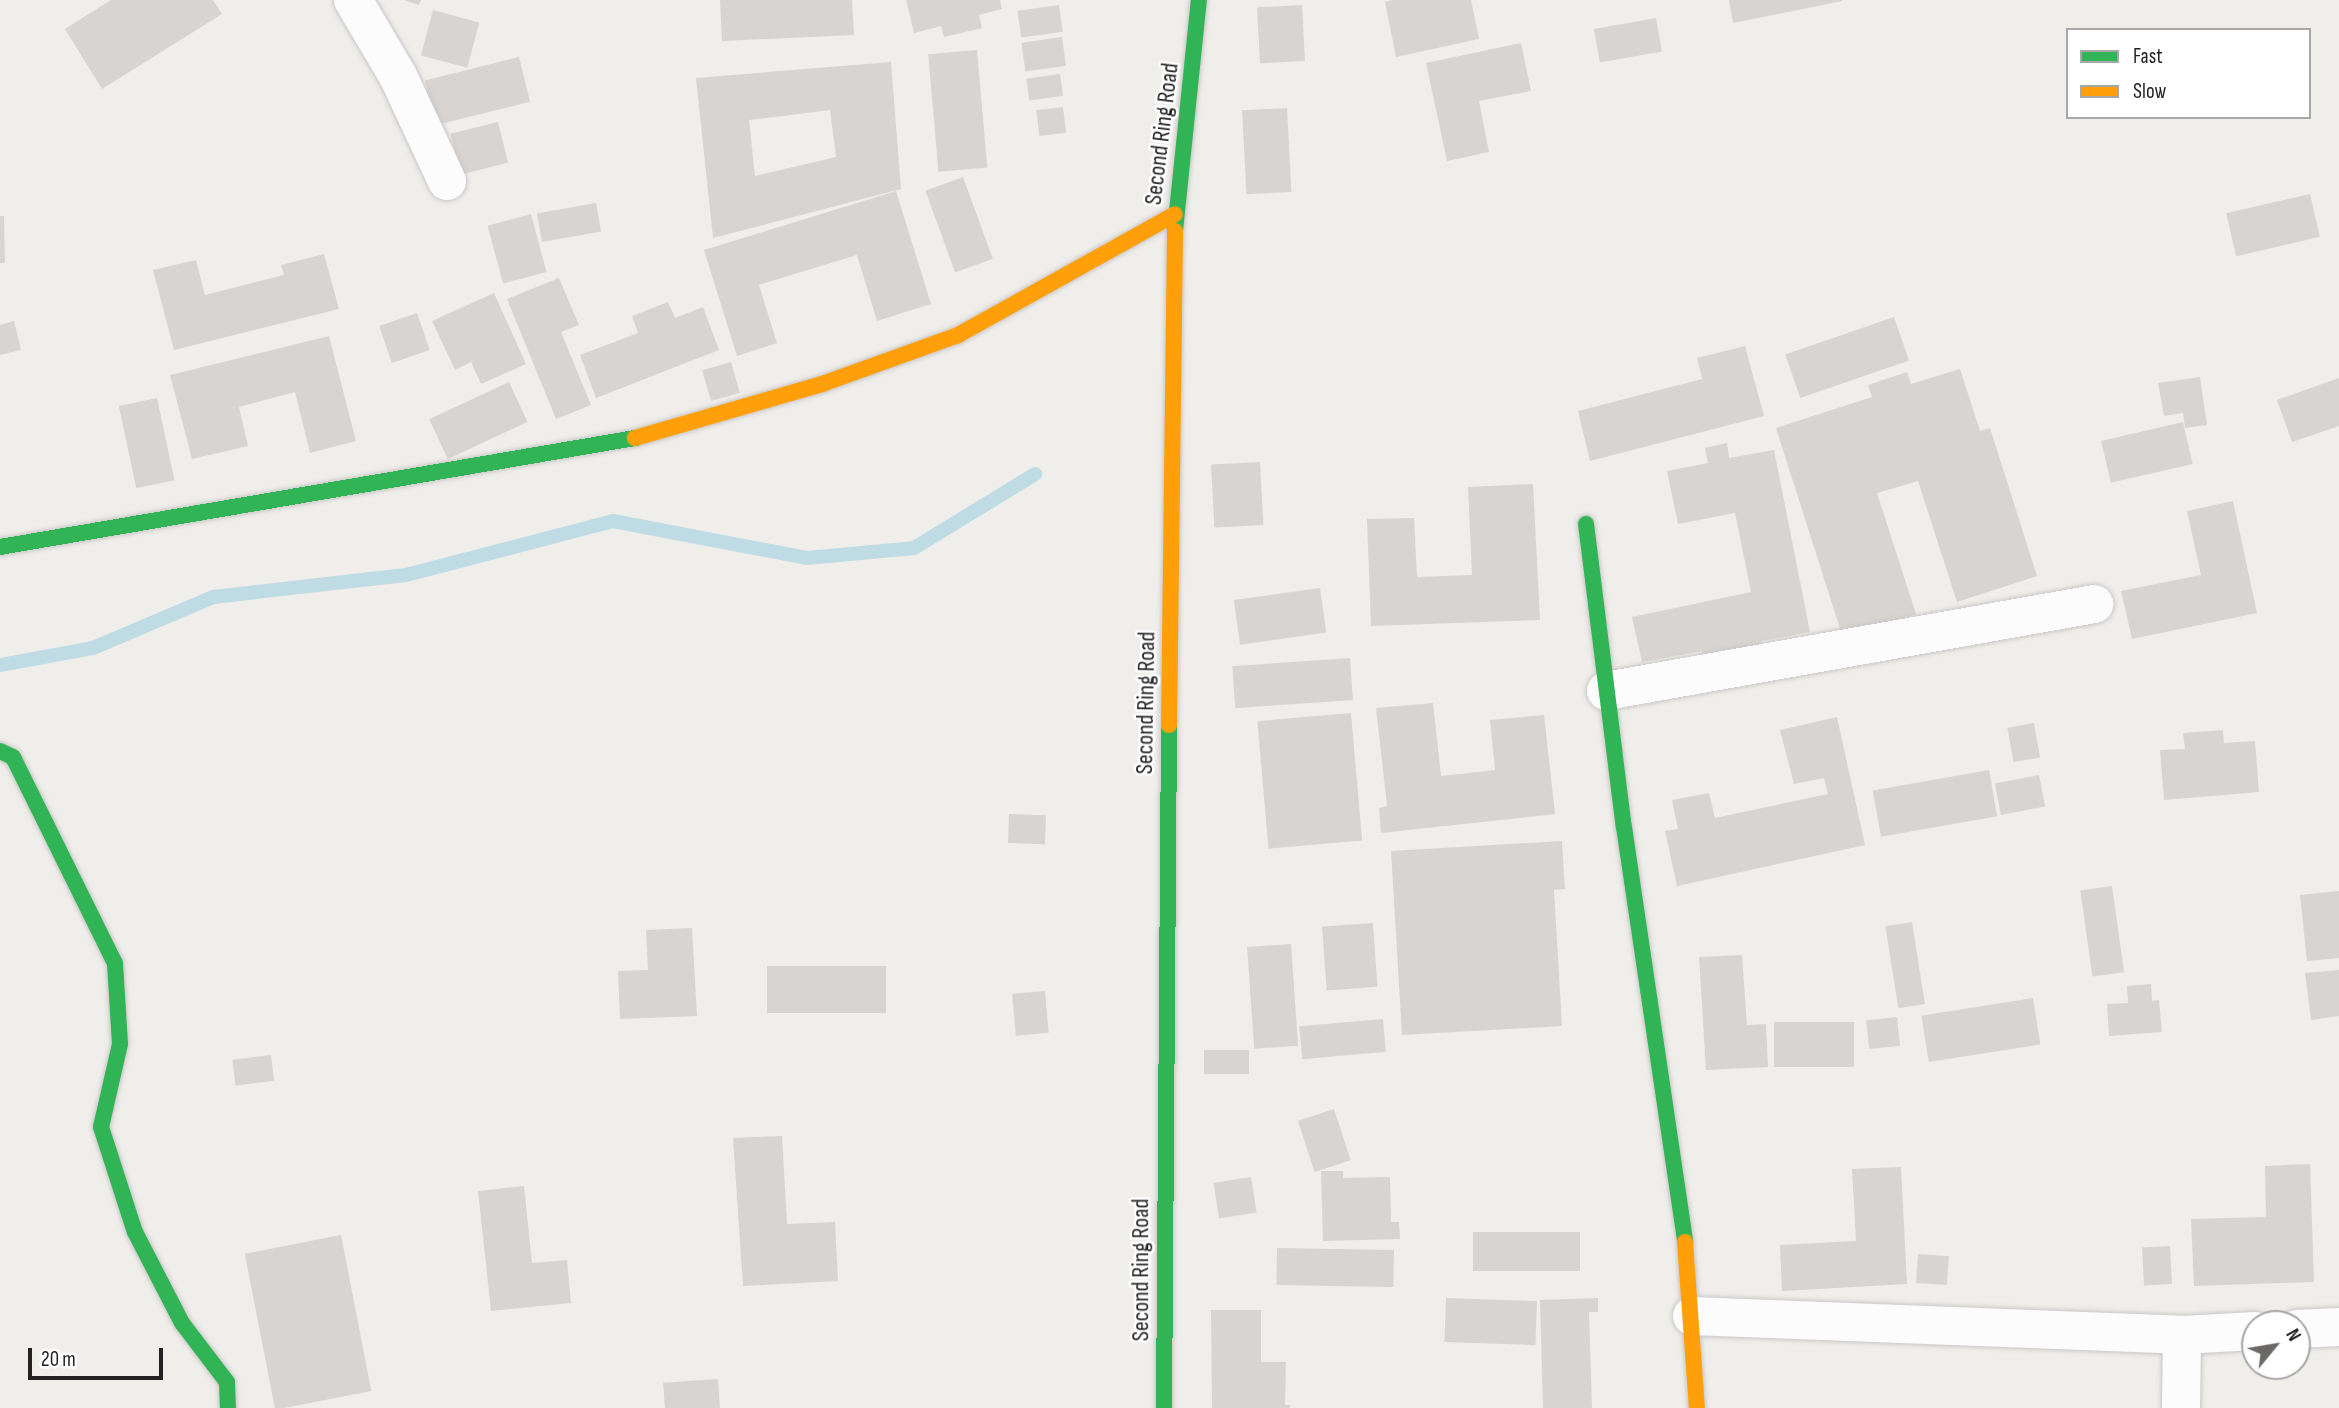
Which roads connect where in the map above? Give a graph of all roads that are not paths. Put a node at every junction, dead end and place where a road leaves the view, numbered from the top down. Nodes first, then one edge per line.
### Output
1 (352, 0) edge
2 (1199, 0) edge
3 (447, 181) dead end
4 (1175, 214) junction
5 (1586, 524) dead end
6 (0, 547) edge
7 (2094, 604) dead end
8 (1606, 691) junction
9 (0, 751) edge
10 (1692, 1316) junction
11 (2339, 1327) edge
12 (2311, 1328) edge
13 (2241, 1332) edge
14 (2182, 1335) junction
15 (228, 1408) edge
16 (1164, 1408) edge
17 (1697, 1408) edge
18 (2181, 1408) edge

1 - 3 street
2 - 4 street, Second Ring Road
4 - 6 street
4 - 16 street, Second Ring Road
5 - 8 street
7 - 8 street
8 - 10 street
9 - 15 street
10 - 14 street
10 - 17 street
11 - 12 street
13 - 14 street
14 - 18 street

